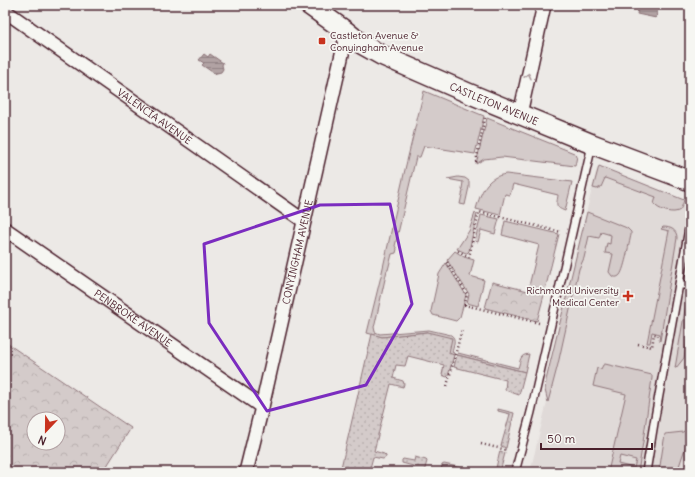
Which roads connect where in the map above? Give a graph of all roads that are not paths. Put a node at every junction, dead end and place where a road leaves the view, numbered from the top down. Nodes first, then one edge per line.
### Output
1 (308, 5) edge
2 (544, 5) edge
3 (5, 10) edge
4 (347, 32) junction
5 (520, 114) junction
6 (592, 144) junction
7 (690, 181) edge
8 (304, 221) junction
9 (690, 223) edge
10 (5, 229) edge
11 (679, 284) junction
12 (690, 285) edge
13 (262, 408) junction
14 (246, 472) edge
15 (515, 472) edge
16 (646, 472) edge

1 - 4 street, CASTLETON AVENUE
5 -> 2 street
3 - 8 street, VALENCIA AVENUE
4 - 5 street, CASTLETON AVENUE
4 - 8 street, CONYINGHAM AVENUE
5 - 6 street, CASTLETON AVENUE
6 - 7 street, CASTLETON AVENUE
6 - 15 lane
8 - 13 street, CONYINGHAM AVENUE
9 - 11 lane
10 - 13 street, PENBROKE AVENUE
11 - 12 lane
11 - 16 lane
13 - 14 street, CONYINGHAM AVENUE

